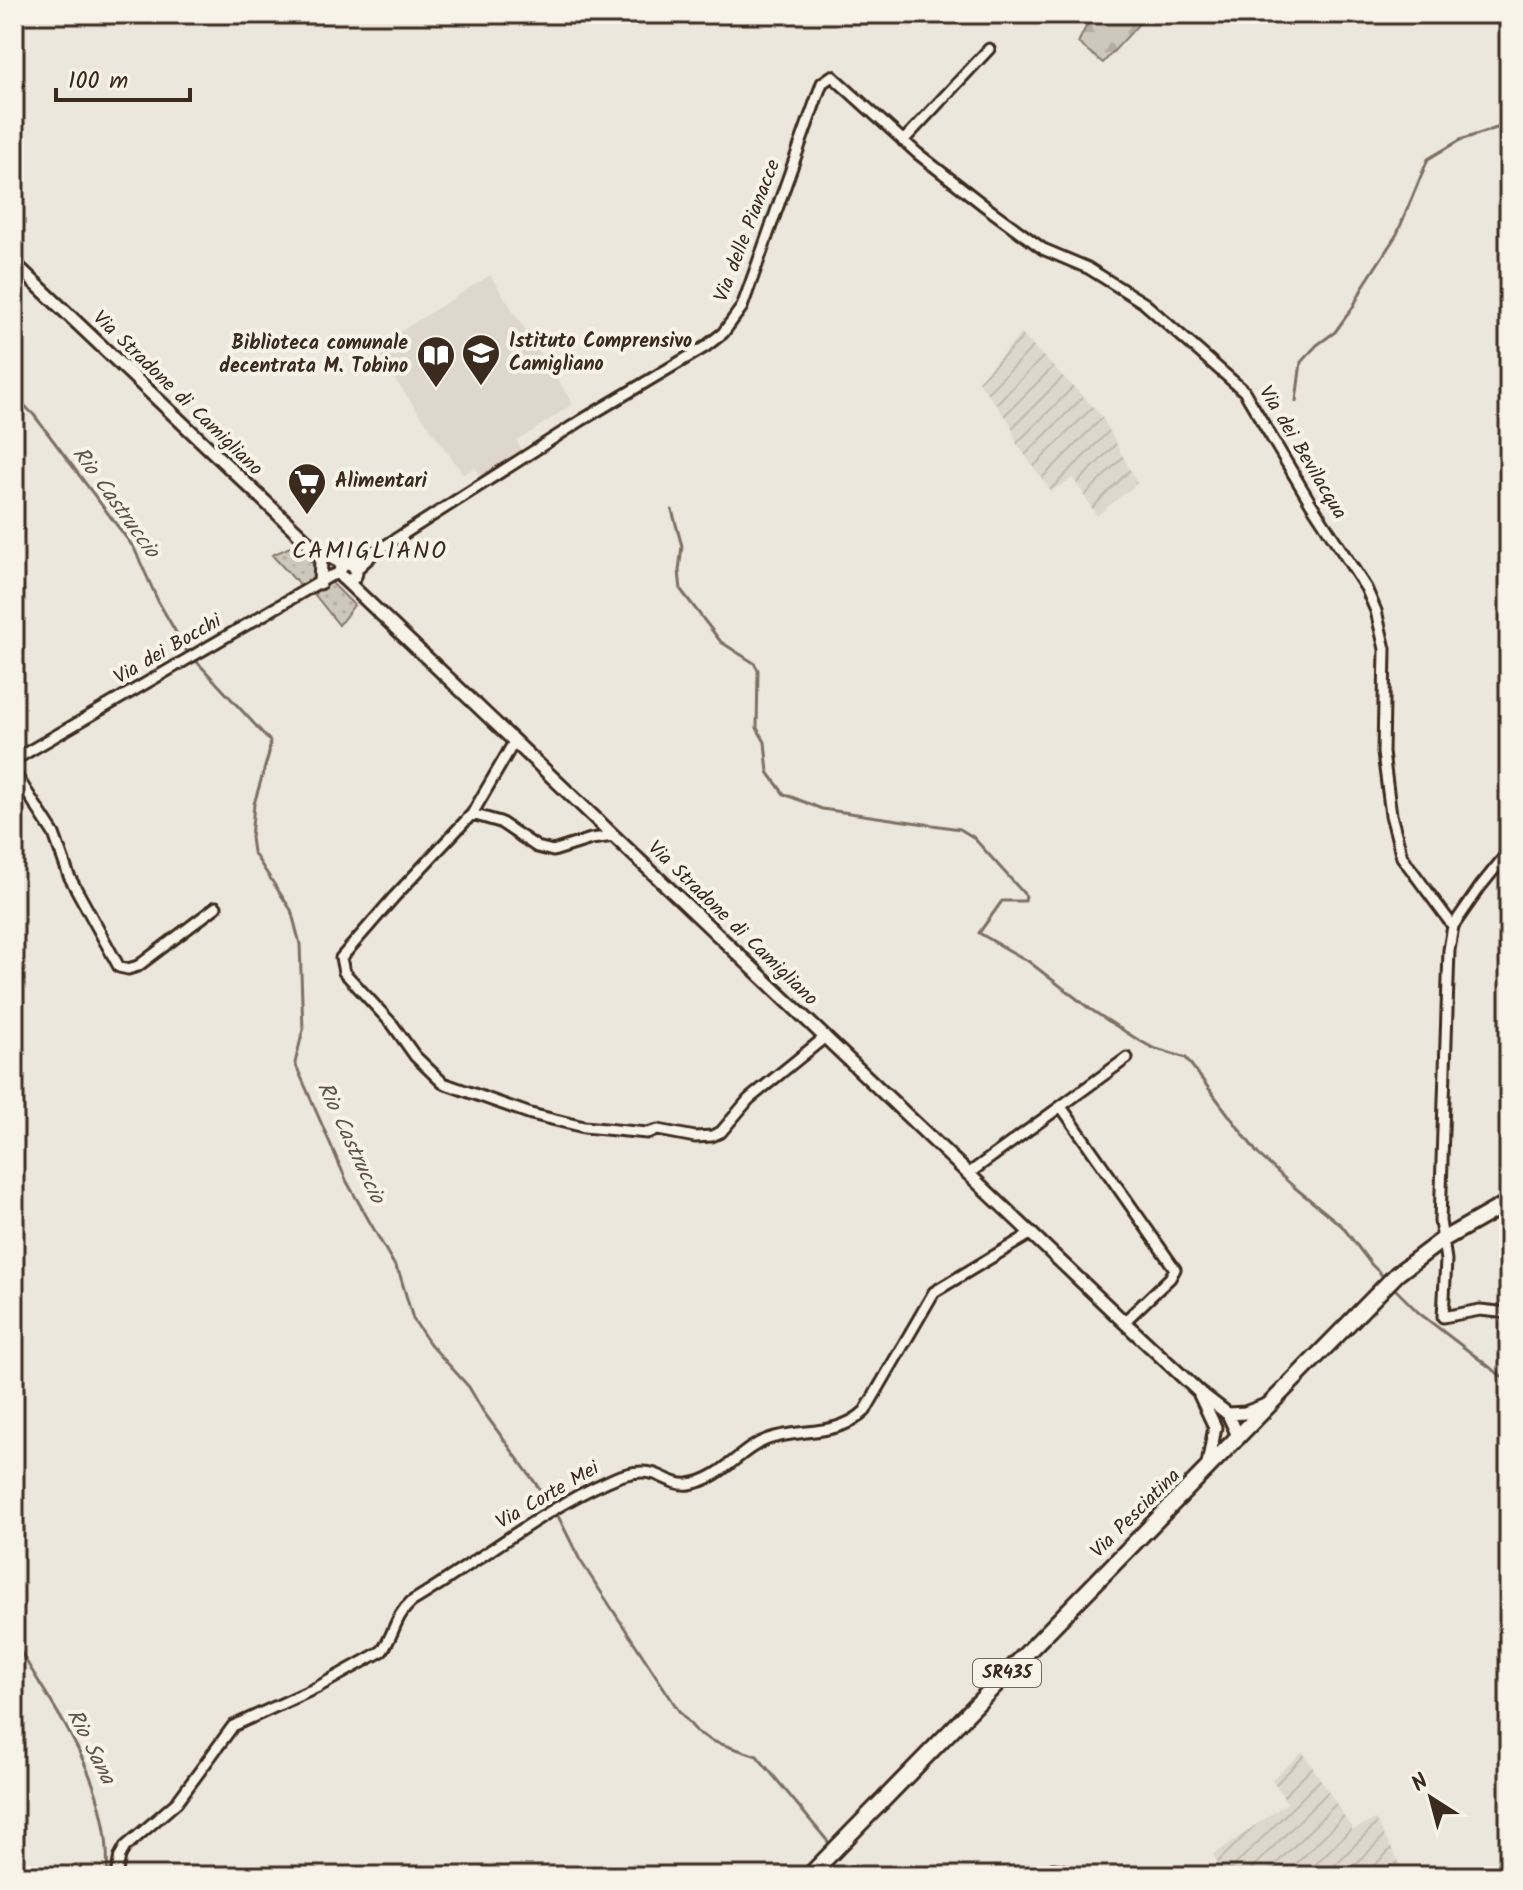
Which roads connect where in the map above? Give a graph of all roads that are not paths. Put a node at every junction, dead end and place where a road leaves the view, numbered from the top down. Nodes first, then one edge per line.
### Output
1 (989, 49) dead end
2 (832, 76) joint
3 (903, 141) junction
4 (14, 263) edge
5 (319, 555) junction
6 (346, 571) junction
7 (320, 583) junction
8 (514, 742) junction
9 (14, 760) edge
10 (14, 772) edge
11 (472, 814) junction
12 (614, 836) junction
13 (1509, 851) edge
14 (216, 907) dead end
15 (1453, 926) junction
16 (824, 1038) junction
17 (1127, 1058) dead end
18 (1062, 1108) junction
19 (968, 1174) junction
20 (1509, 1202) edge
21 (1032, 1233) junction
22 (1442, 1240) junction
23 (1509, 1313) edge
24 (1124, 1322) junction
25 (1198, 1391) junction
26 (1274, 1401) junction
27 (1228, 1414) junction
28 (1215, 1427) junction
29 (1239, 1438) junction
30 (1206, 1471) junction
31 (1051, 1872) edge
32 (116, 1876) edge
33 (809, 1876) edge
34 (1067, 1876) edge

1 - 3 street
2 - 3 street, Via dei Bevilacqua
2 - 6 street, Via delle Pianacce
3 - 15 street, Via dei Bevilacqua
4 - 5 street, Via Stradone di Camigliano
5 - 6 street, Via Stradone di Camigliano
5 - 7 street
6 - 7 street, Via dei Bocchi
6 - 8 street, Via Stradone di Camigliano
7 - 9 street, Via dei Bocchi
8 - 11 street
8 - 12 street, Via Stradone di Camigliano
10 - 14 street
11 - 12 street
11 - 16 street
12 - 16 street, Via Stradone di Camigliano
13 - 15 street
15 - 22 street
16 - 19 street, Via Stradone di Camigliano
17 - 18 street
18 - 19 street
18 - 24 street
19 - 21 street, Via Stradone di Camigliano
20 - 22 main road, Via Pesciatina / SR435
21 - 24 street, Via Stradone di Camigliano
21 - 32 street, Via Corte Mei
22 - 23 street
22 - 26 main road, Via Pesciatina / SR435
24 - 25 street, Via Stradone di Camigliano
25 - 27 street, Via Stradone di Camigliano
25 - 28 street, Via Stradone di Camigliano
26 - 27 street
26 - 29 main road, Via Pesciatina / SR435
27 - 29 street, Via Stradone di Camigliano
28 - 29 street
28 - 30 street
29 - 30 main road, Via Pesciatina / SR435
30 - 33 main road, Via Pesciatina / SR435
31 - 34 street

